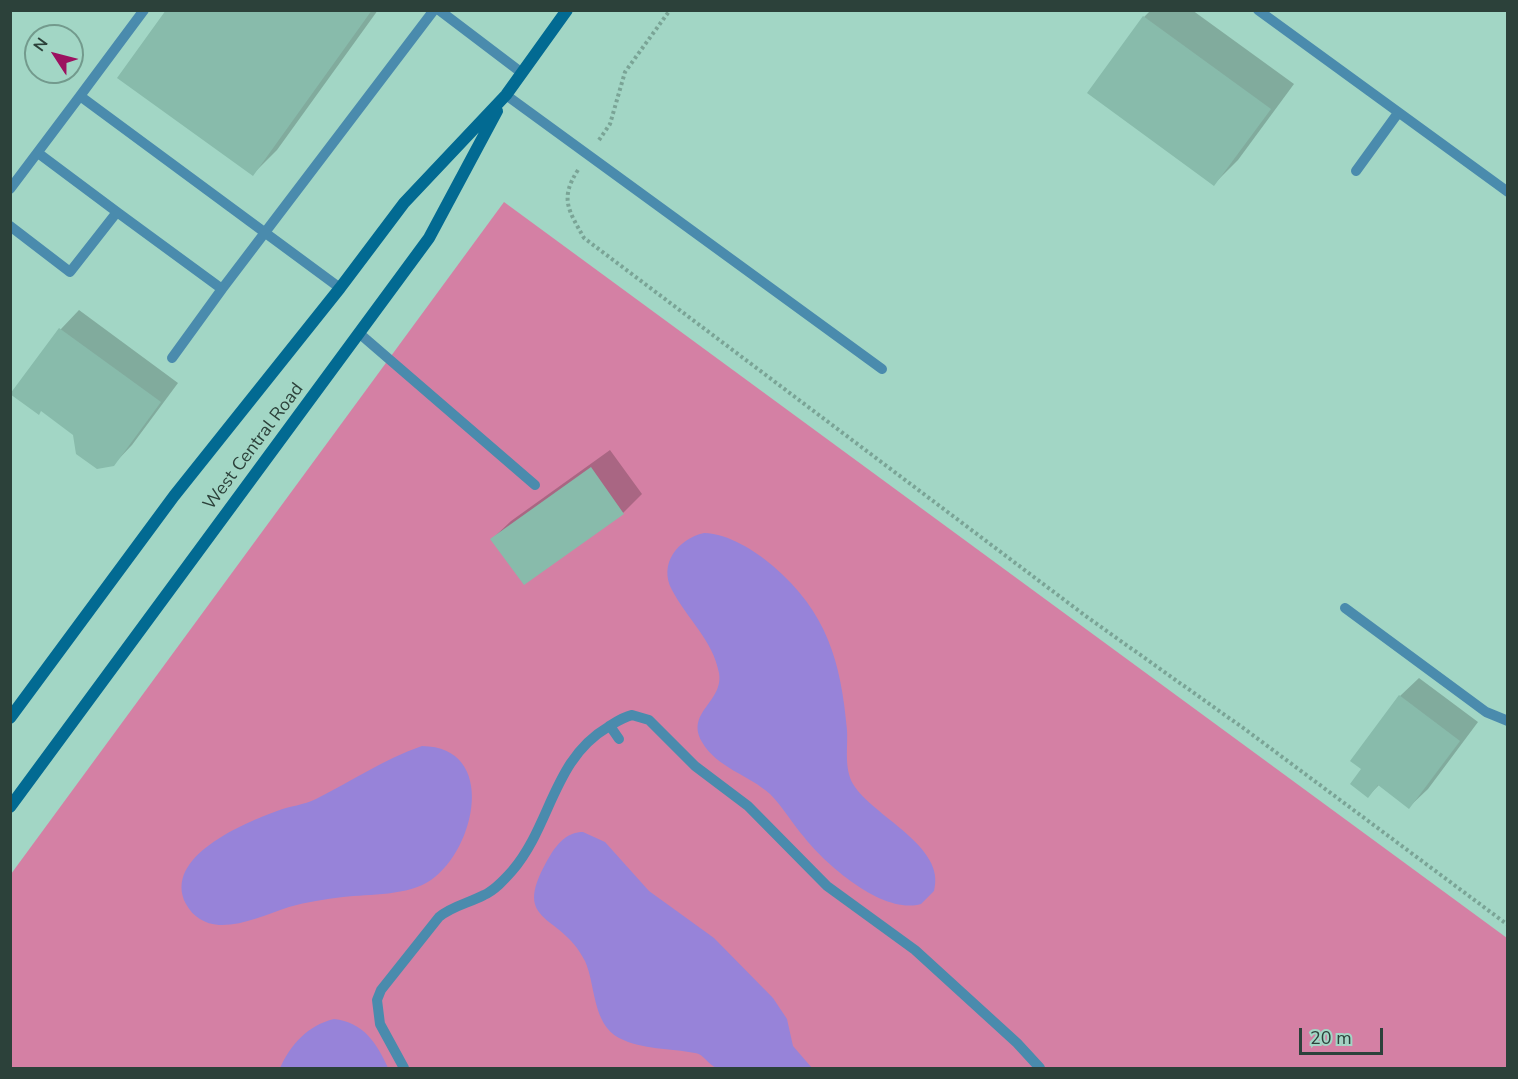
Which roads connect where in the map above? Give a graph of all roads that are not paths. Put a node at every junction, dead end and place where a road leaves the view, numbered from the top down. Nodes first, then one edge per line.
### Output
1 (144, 10) edge
2 (436, 10) edge
3 (567, 10) edge
4 (1258, 10) edge
5 (522, 73) junction
6 (506, 95) junction
7 (80, 96) junction
8 (1398, 113) junction
9 (38, 153) junction
10 (1356, 171) dead end
11 (10, 189) edge
12 (1508, 192) edge
13 (117, 212) junction
14 (10, 226) edge
15 (263, 231) junction
16 (340, 288) junction
17 (222, 289) junction
18 (360, 334) junction
19 (172, 358) dead end
20 (882, 369) dead end
21 (535, 485) dead end
22 (1344, 608) dead end
23 (15, 704) edge
24 (10, 718) edge
25 (1508, 721) edge
26 (610, 726) junction
27 (619, 739) dead end
28 (10, 807) edge
29 (404, 1068) edge
30 (1040, 1068) edge

1 - 7 lane
2 - 5 lane
2 - 15 lane
3 - 5 main road, West Central Road
4 - 8 lane
5 - 6 main road, West Central Road
6 - 16 main road, West Central Road
6 - 18 main road, West Central Road
6 - 20 lane
7 - 9 lane
7 - 15 lane
8 - 10 lane
8 - 12 lane
9 - 11 lane
9 - 13 lane
13 - 14 lane
13 - 17 lane
15 - 16 lane
15 - 17 lane
16 - 23 main road, West Central Road
17 - 19 lane
18 - 21 lane
18 - 28 main road, West Central Road
22 - 25 lane
23 - 24 main road, West Central Road
26 - 27 lane
26 - 29 lane
26 - 30 lane

